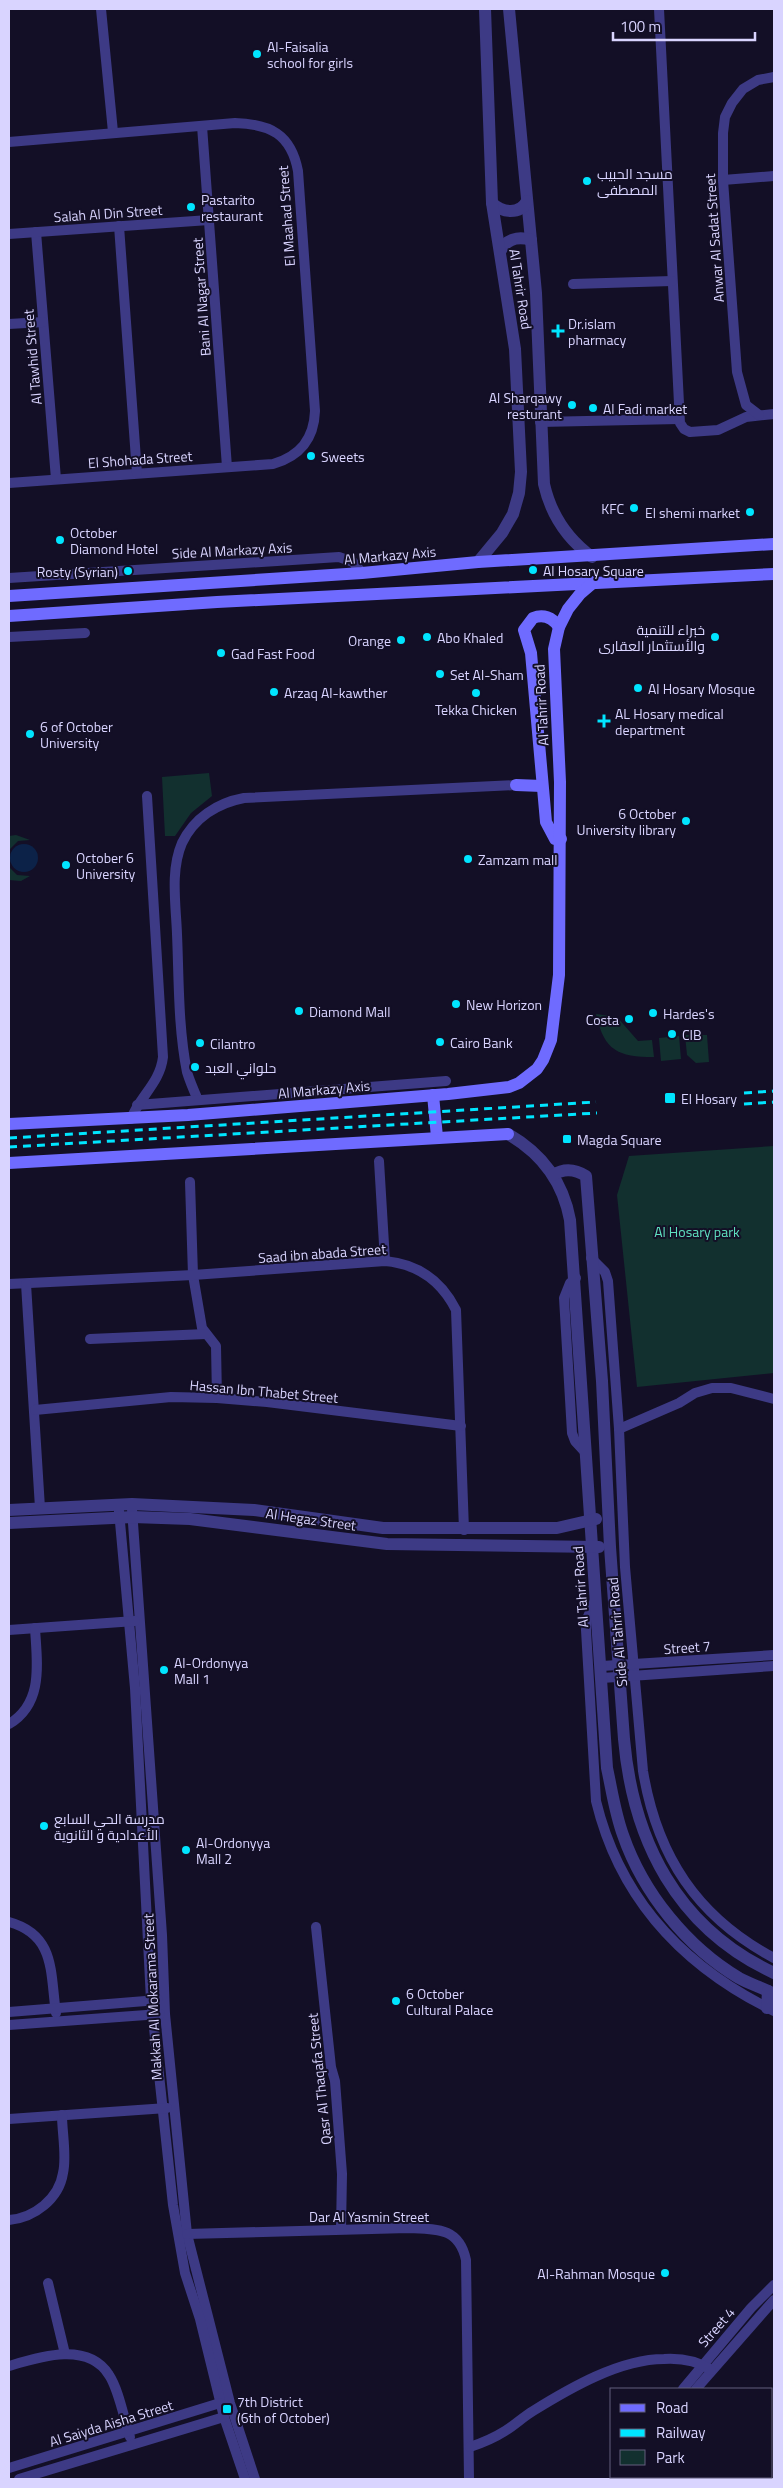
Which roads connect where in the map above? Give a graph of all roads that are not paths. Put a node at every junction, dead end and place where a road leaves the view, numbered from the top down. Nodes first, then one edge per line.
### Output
1 (101, 9) edge
2 (485, 9) edge
3 (509, 9) edge
4 (659, 9) edge
5 (774, 77) edge
6 (202, 126) junction
7 (113, 132) junction
8 (9, 142) edge
9 (774, 176) edge
10 (723, 180) junction
11 (527, 201) junction
12 (492, 203) junction
13 (209, 220) junction
14 (119, 226) junction
15 (36, 232) junction
16 (9, 234) edge
17 (531, 240) junction
18 (500, 252) junction
19 (672, 281) junction
20 (573, 284) dead end
21 (43, 322) junction
22 (9, 324) edge
23 (774, 414) edge
24 (760, 415) junction
25 (679, 419) junction
26 (540, 422) junction
27 (273, 464) joint
28 (227, 467) junction
29 (137, 473) junction
30 (56, 479) junction
31 (9, 483) edge
32 (774, 544) edge
33 (592, 557) junction
34 (478, 562) junction
35 (362, 573) junction
36 (774, 574) edge
37 (9, 578) edge
38 (594, 582) junction
39 (9, 596) edge
40 (9, 616) edge
41 (559, 627) junction
42 (85, 633) dead end
43 (9, 637) edge
44 (516, 785) joint
45 (542, 786) junction
46 (147, 796) dead end
47 (561, 839) junction
48 (559, 975) joint
49 (446, 1081) dead end
50 (433, 1095) junction
51 (198, 1100) junction
52 (137, 1105) junction
53 (131, 1119) junction
54 (9, 1124) edge
55 (508, 1134) joint
56 (437, 1137) junction
57 (379, 1162) dead end
58 (9, 1163) edge
59 (553, 1176) junction
60 (190, 1182) dead end
61 (591, 1258) junction
62 (385, 1261) junction
63 (193, 1275) junction
64 (9, 1284) edge
65 (26, 1284) junction
66 (206, 1334) junction
67 (90, 1339) dead end
68 (218, 1398) junction
69 (774, 1399) edge
70 (35, 1410) junction
71 (461, 1426) junction
72 (620, 1429) junction
73 (40, 1508) junction
74 (9, 1510) edge
75 (126, 1511) junction
76 (608, 1516) junction
77 (590, 1521) junction
78 (9, 1523) edge
79 (464, 1530) junction
80 (610, 1547) junction
81 (593, 1548) junction
82 (596, 1597) junction
83 (141, 1620) junction
84 (129, 1621) junction
85 (35, 1628) junction
86 (9, 1630) edge
87 (774, 1655) edge
88 (633, 1664) junction
89 (774, 1666) edge
90 (619, 1671) junction
91 (602, 1672) junction
92 (634, 1676) junction
93 (9, 1724) edge
94 (9, 1922) edge
95 (316, 1927) dead end
96 (774, 1958) edge
97 (774, 1973) edge
98 (771, 1992) edge
99 (164, 1999) junction
100 (152, 2000) junction
101 (55, 2008) junction
102 (771, 2009) edge
103 (9, 2012) edge
104 (153, 2014) junction
105 (165, 2014) junction
106 (57, 2021) junction
107 (9, 2025) edge
108 (167, 2108) junction
109 (62, 2115) junction
110 (9, 2119) edge
111 (9, 2220) edge
112 (341, 2230) junction
113 (187, 2234) junction
114 (48, 2283) dead end
115 (774, 2286) edge
116 (774, 2300) edge
117 (64, 2354) junction
118 (9, 2366) edge
119 (707, 2367) junction
120 (684, 2388) edge
121 (696, 2388) edge
122 (220, 2403) junction
123 (224, 2417) junction
124 (128, 2432) junction
125 (132, 2445) junction
126 (470, 2447) junction
127 (9, 2468) edge
128 (18, 2479) edge
129 (245, 2479) edge
130 (255, 2479) edge
131 (469, 2479) edge

1 - 7 street
2 - 12 street, Al Tahrir Road
3 - 11 street, Al Tahrir Road
4 - 19 street
5 - 10 street, Anwar Al Sadat Street
6 - 7 street, El Maahad Street
6 - 13 street, Bani Al Nagar Street
6 - 27 street, El Maahad Street
7 - 8 street, El Maahad Street
9 - 10 street
10 - 24 street, Anwar Al Sadat Street
11 - 12 street
11 - 17 street, Al Tahrir Road
12 - 18 street, Al Tahrir Road
13 - 14 street, Salah Al Din Street
13 - 28 street, Bani Al Nagar Street
14 - 15 street, Salah Al Din Street
14 - 29 street
15 - 16 street, Salah Al Din Street
15 - 21 street, Al Tawhid Street
17 - 18 street
17 - 26 street, Al Tahrir Road
18 - 34 street, Al Tahrir Road
19 - 20 street
19 - 25 street
21 - 22 street
21 - 30 street, Al Tawhid Street
23 - 24 street
24 - 25 street
25 - 26 street
26 - 33 street, Al Tahrir Road
27 - 28 street, El Shohada Street
28 - 29 street, El Shohada Street
29 - 30 street, El Shohada Street
30 - 31 street, El Shohada Street
32 - 33 main road, Al Markazy Axis
33 - 34 main road, Al Markazy Axis
34 - 35 main road, Al Markazy Axis
35 - 37 street, Side Al Markazy Axis
35 - 39 main road, Al Markazy Axis
36 - 38 main road
38 - 40 main road
38 - 41 main road, Al Tahrir Road
41 - 45 main road, Al Tahrir Road
41 - 47 main road, Al Tahrir Road
42 - 43 street
44 - 45 main road
44 - 51 street
45 - 47 main road, Al Tahrir Road
46 - 52 street
47 - 48 main road, Al Tahrir Road
48 - 50 main road, Al Markazy Axis
49 - 51 street
50 - 53 main road, Al Markazy Axis
50 - 56 main road
51 - 52 street
52 - 53 street
53 - 54 main road, Al Markazy Axis
55 - 56 main road
55 - 59 street, Al Tahrir Road
56 - 58 main road
57 - 62 street
59 - 61 street
59 - 77 street, Al Tahrir Road
60 - 63 street
61 - 72 street, Side Al Tahrir Road
61 - 76 street
62 - 63 street, Saad ibn abada Street
62 - 71 street, Saad ibn abada Street
63 - 65 street, Saad ibn abada Street
63 - 66 street
64 - 65 street, Saad ibn abada Street
65 - 70 street
66 - 67 street
66 - 68 street
68 - 70 street, Hassan Ibn Thabet Street
68 - 71 street, Hassan Ibn Thabet Street
69 - 72 street
70 - 73 street
71 - 79 street, Saad ibn abada Street
72 - 88 street, Side Al Tahrir Road
73 - 74 street, Al Hegaz Street
73 - 75 street, Al Hegaz Street
75 - 78 street, Al Hegaz Street
75 - 79 street, Al Hegaz Street
75 - 81 street, Al Hegaz Street
75 - 83 street, Makkah Al Mokarama Street
75 - 84 street, Makkah Al Mokarama Street
76 - 77 street, Al Hegaz Street
76 - 80 street
77 - 79 street, Al Hegaz Street
77 - 81 street, Al Tahrir Road
80 - 81 street, Al Hegaz Street
80 - 90 street
81 - 82 street, Al Tahrir Road
82 - 91 street, Al Tahrir Road
82 - 102 street, Side Al Tahrir Road
83 - 84 street
83 - 99 street, Makkah Al Mokarama Street
84 - 85 street
84 - 100 street, Makkah Al Mokarama Street
85 - 86 street
85 - 93 street
87 - 88 street, Street 7
88 - 90 street, Street 7
88 - 92 street, Side Al Tahrir Road
89 - 92 street, Street 7
90 - 91 street, Street 7
90 - 92 street, Street 7
90 - 97 street
91 - 98 street, Al Tahrir Road
92 - 96 street, Side Al Tahrir Road
94 - 101 street
95 - 112 street, Qasr Al Thaqafa Street
98 - 102 street
99 - 100 street
99 - 105 street, Makkah Al Mokarama Street
100 - 101 street
100 - 104 street, Makkah Al Mokarama Street
101 - 103 street
101 - 106 street
104 - 105 street
104 - 106 street
104 - 108 street, Makkah Al Mokarama Street
105 - 108 street, Makkah Al Mokarama Street
106 - 107 street
108 - 109 street
108 - 113 street, Makkah Al Mokarama Street
108 - 122 street, Makkah Al Mokarama Street
109 - 110 street
109 - 111 street
112 - 113 street, Dar Al Yasmin Street
112 - 126 street, Dar Al Yasmin Street
113 - 130 street, Makkah Al Mokarama Street
114 - 117 street
115 - 119 street, Street 4
116 - 119 street, Street 4
117 - 118 street
117 - 124 street
119 - 120 street, Street 4
119 - 121 street, Street 4
119 - 126 street
122 - 123 street, Makkah Al Mokarama Street
122 - 124 street, Al Saiyda Aisha Street
123 - 125 street, Al Saiyda Aisha Street
123 - 129 street, Makkah Al Mokarama Street
124 - 125 street
124 - 127 street, Al Saiyda Aisha Street
125 - 128 street, Al Saiyda Aisha Street
126 - 131 street, Dar Al Yasmin Street

